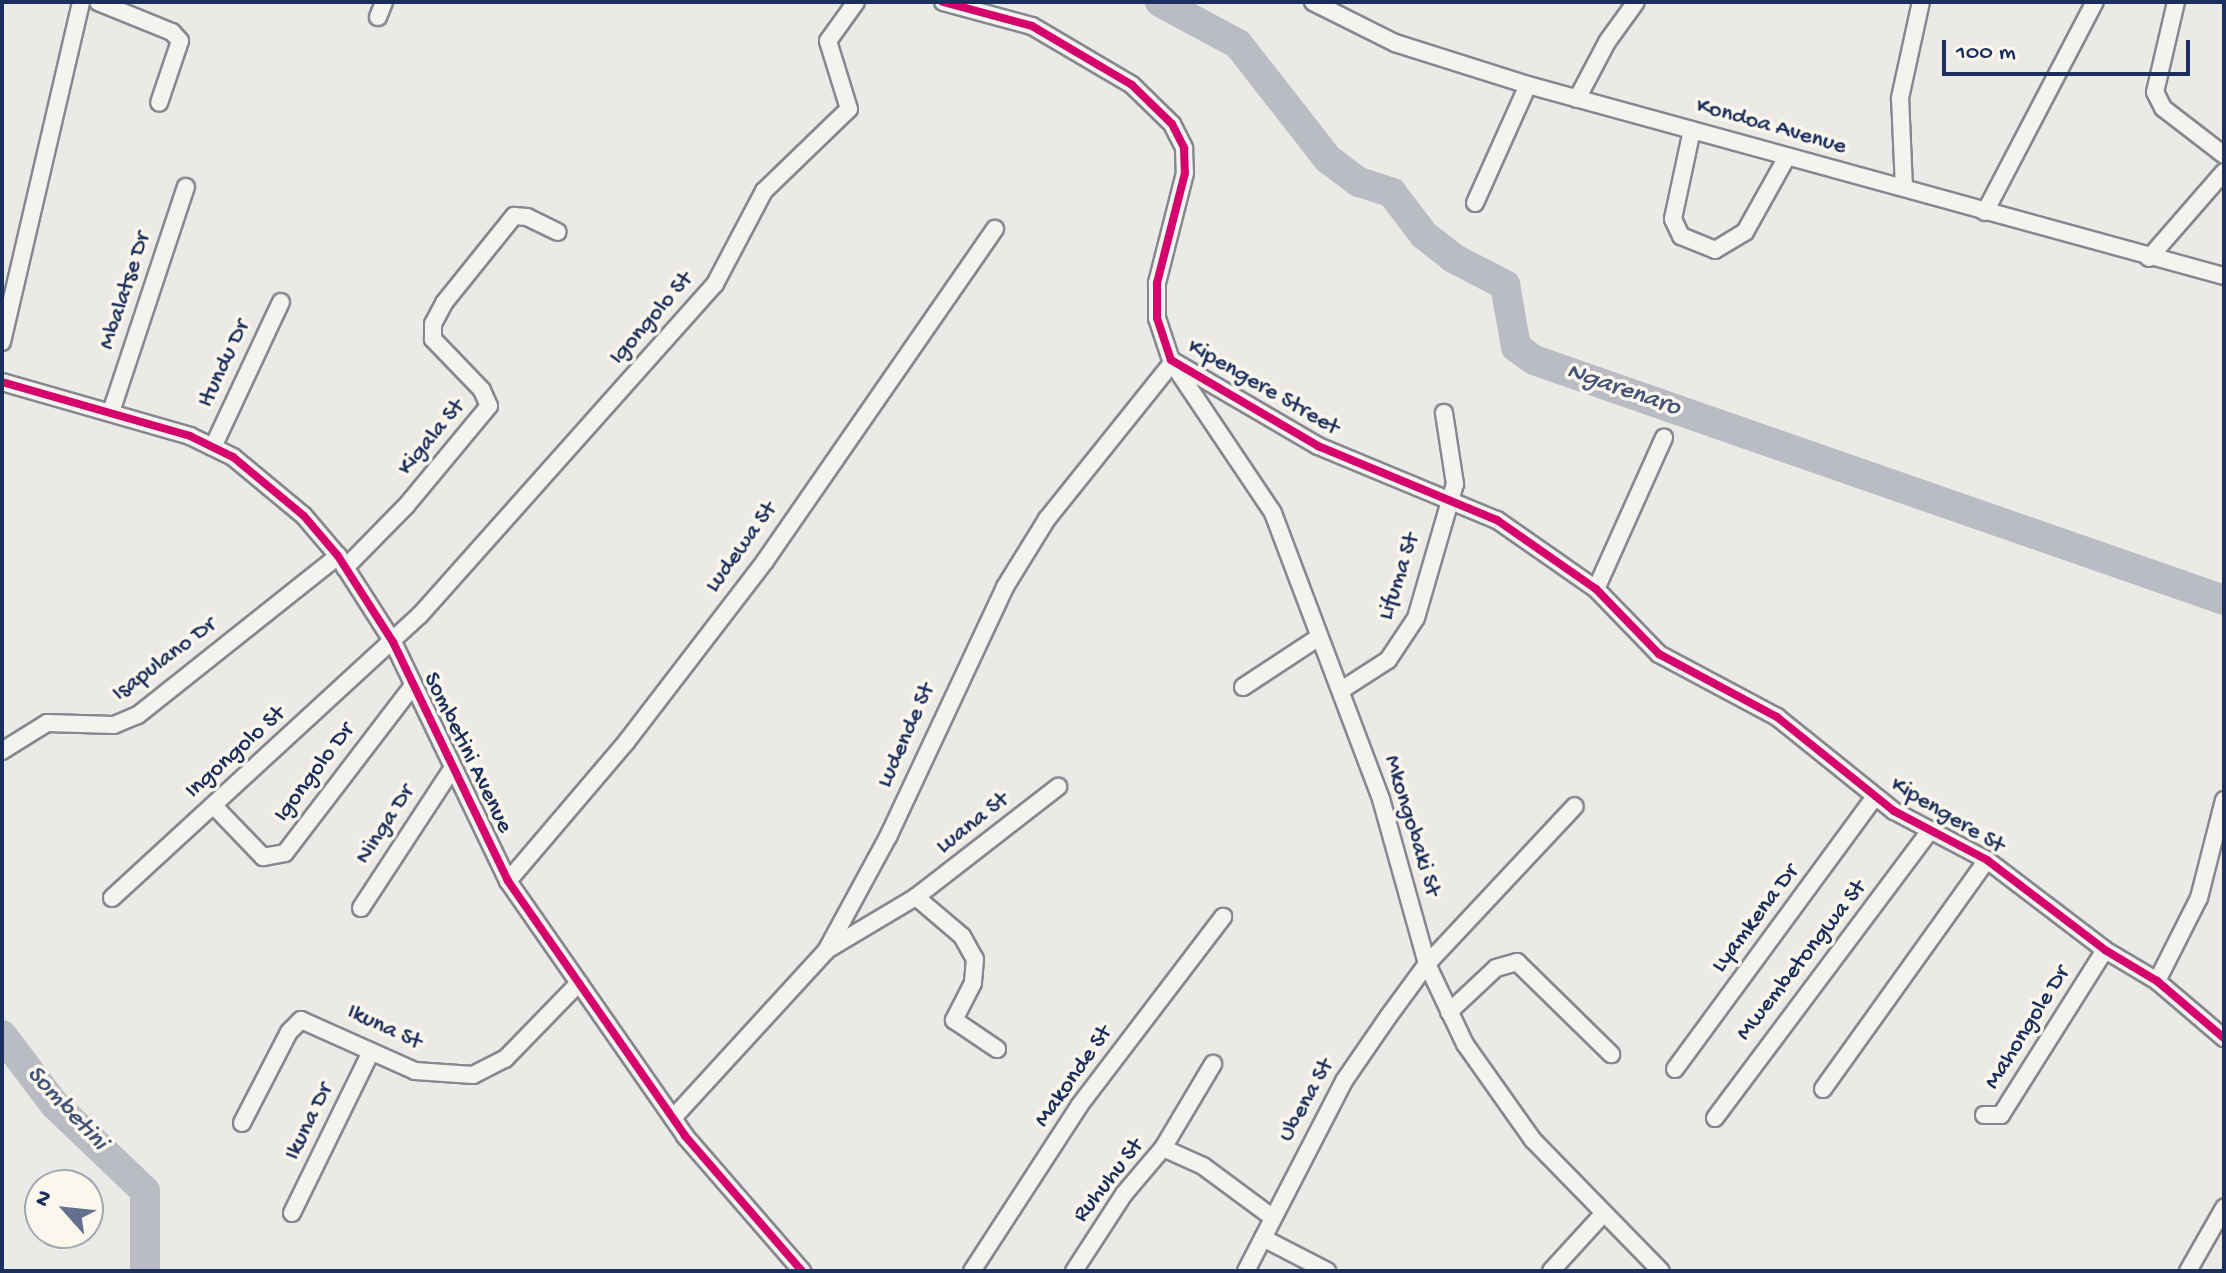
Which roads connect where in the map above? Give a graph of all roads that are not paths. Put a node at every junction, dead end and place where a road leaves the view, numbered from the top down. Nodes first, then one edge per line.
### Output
1 (81, 2) edge
2 (856, 2) edge
3 (943, 2) edge
4 (1313, 2) edge
5 (1636, 2) edge
6 (1921, 2) edge
7 (2095, 2) edge
8 (2176, 2) edge
9 (104, 3) edge
10 (1528, 85) junction
11 (1577, 99) junction
12 (159, 103) dead end
13 (1692, 130) junction
14 (2224, 155) edge
15 (1787, 157) junction
16 (2224, 172) edge
17 (186, 187) dead end
18 (1904, 188) junction
19 (1475, 203) dead end
20 (1985, 212) junction
21 (995, 229) dead end
22 (558, 232) dead end
23 (2149, 258) junction
24 (2224, 276) edge
25 (281, 302) dead end
26 (2, 342) edge
27 (1171, 362) junction
28 (2, 382) edge
29 (112, 409) junction
30 (1444, 413) dead end
31 (1664, 438) dead end
32 (213, 447) junction
33 (1450, 498) junction
34 (341, 562) junction
35 (1596, 589) junction
36 (1319, 637) junction
37 (393, 642) junction
38 (1680, 669) joint
39 (412, 687) junction
40 (1243, 687) dead end
41 (1343, 689) junction
42 (2, 751) edge
43 (452, 769) junction
44 (1058, 787) dead end
45 (1875, 797) junction
46 (2224, 800) edge
47 (214, 806) junction
48 (1575, 806) dead end
49 (1928, 833) junction
50 (1987, 860) junction
51 (508, 881) junction
52 (916, 897) junction
53 (112, 898) dead end
54 (361, 908) dead end
55 (1223, 917) dead end
56 (2105, 950) junction
57 (826, 951) junction
58 (1427, 964) junction
59 (2157, 981) junction
60 (579, 983) junction
61 (1449, 1012) junction
62 (2224, 1038) edge
63 (997, 1049) dead end
64 (371, 1052) junction
65 (1611, 1054) dead end
66 (1213, 1064) dead end
67 (1675, 1069) dead end
68 (1823, 1089) dead end
69 (1984, 1115) dead end
70 (673, 1118) junction
71 (1715, 1118) dead end
72 (242, 1123) dead end
73 (1163, 1148) junction
74 (2224, 1208) edge
75 (292, 1213) dead end
76 (1603, 1214) junction
77 (1272, 1217) junction
78 (1263, 1238) junction
79 (802, 1271) edge
80 (972, 1271) edge
81 (1074, 1271) edge
82 (1246, 1271) edge
83 (1327, 1271) edge
84 (1551, 1271) edge
85 (1661, 1271) edge
86 (2188, 1271) edge

1 - 26 street
2 - 37 street, Igongolo St
3 - 27 street, Kipengere Street
4 - 10 street, Kondoa Avenue
5 - 11 street
6 - 18 street
7 - 20 street
8 - 14 street
9 - 12 street
10 - 11 street, Kondoa Avenue
10 - 19 street
11 - 13 street, Kondoa Avenue
13 - 15 street, Kondoa Avenue
13 - 15 street
15 - 18 street, Kondoa Avenue
16 - 23 street
17 - 29 street, Mbalatse Dr
18 - 20 street, Kondoa Avenue
20 - 23 street, Kondoa Avenue
21 - 51 street, Ludewa St
22 - 34 street, Kigala St
23 - 24 street, Kondoa Avenue
25 - 32 street, Itundu Dr
27 - 33 street, Kipengere Street
27 - 36 street, Mkongobaki St
27 - 57 street, Ludende St
28 - 29 street, Sombetini Avenue
29 - 32 street, Sombetini Avenue
30 - 33 street, Lifuma St
31 - 35 street
32 - 34 street, Sombetini Avenue
33 - 35 street, Kipengere Street
33 - 41 street, Lifuma St
34 - 37 street, Sombetini Avenue
34 - 42 street, Isapulano Dr
35 - 38 street, Kipengere Street
36 - 40 street
36 - 41 street, Mkongobaki St
37 - 39 street, Sombetini Avenue
37 - 47 street, Ingongolo St
38 - 45 street, Kipengere St
39 - 43 street, Sombetini Avenue
39 - 47 street, Igongolo Dr
41 - 58 street, Mkongobaki St
43 - 51 street, Sombetini Avenue
43 - 54 street, Ninga Dr
44 - 52 street, Luana St
45 - 49 street, Kipengere St
45 - 67 street, Lyamkena Dr
46 - 59 street
47 - 53 street, Ingongolo St
48 - 58 street, Ubena St
49 - 50 street, Kipengere St
49 - 71 street, Mwembetongwa St
50 - 56 street, Kipengere St
50 - 68 street
51 - 60 street, Sombetini Avenue
52 - 57 street, Luana St
52 - 63 street
55 - 80 street, Makonde St
56 - 59 street, Kipengere St
56 - 69 street, Mahongole Dr
57 - 70 street, Ludende St
58 - 61 street, Mkongobaki St
58 - 77 street, Ubena St
59 - 62 street, Kipengere St
60 - 64 street, Ikuna St
60 - 70 street, Sombetini Avenue
61 - 65 street
61 - 76 street, Mkongobaki St
64 - 72 street, Ikuna St
64 - 75 street, Ikuna Dr
66 - 73 street
70 - 79 street, Sombetini Avenue
73 - 77 street, Ruhuhu St
73 - 81 street, Ruhuhu St
74 - 86 street
76 - 84 street
76 - 85 street, Mkongobaki St
77 - 78 street, Ubena St
78 - 82 street, Ubena St
78 - 83 street

